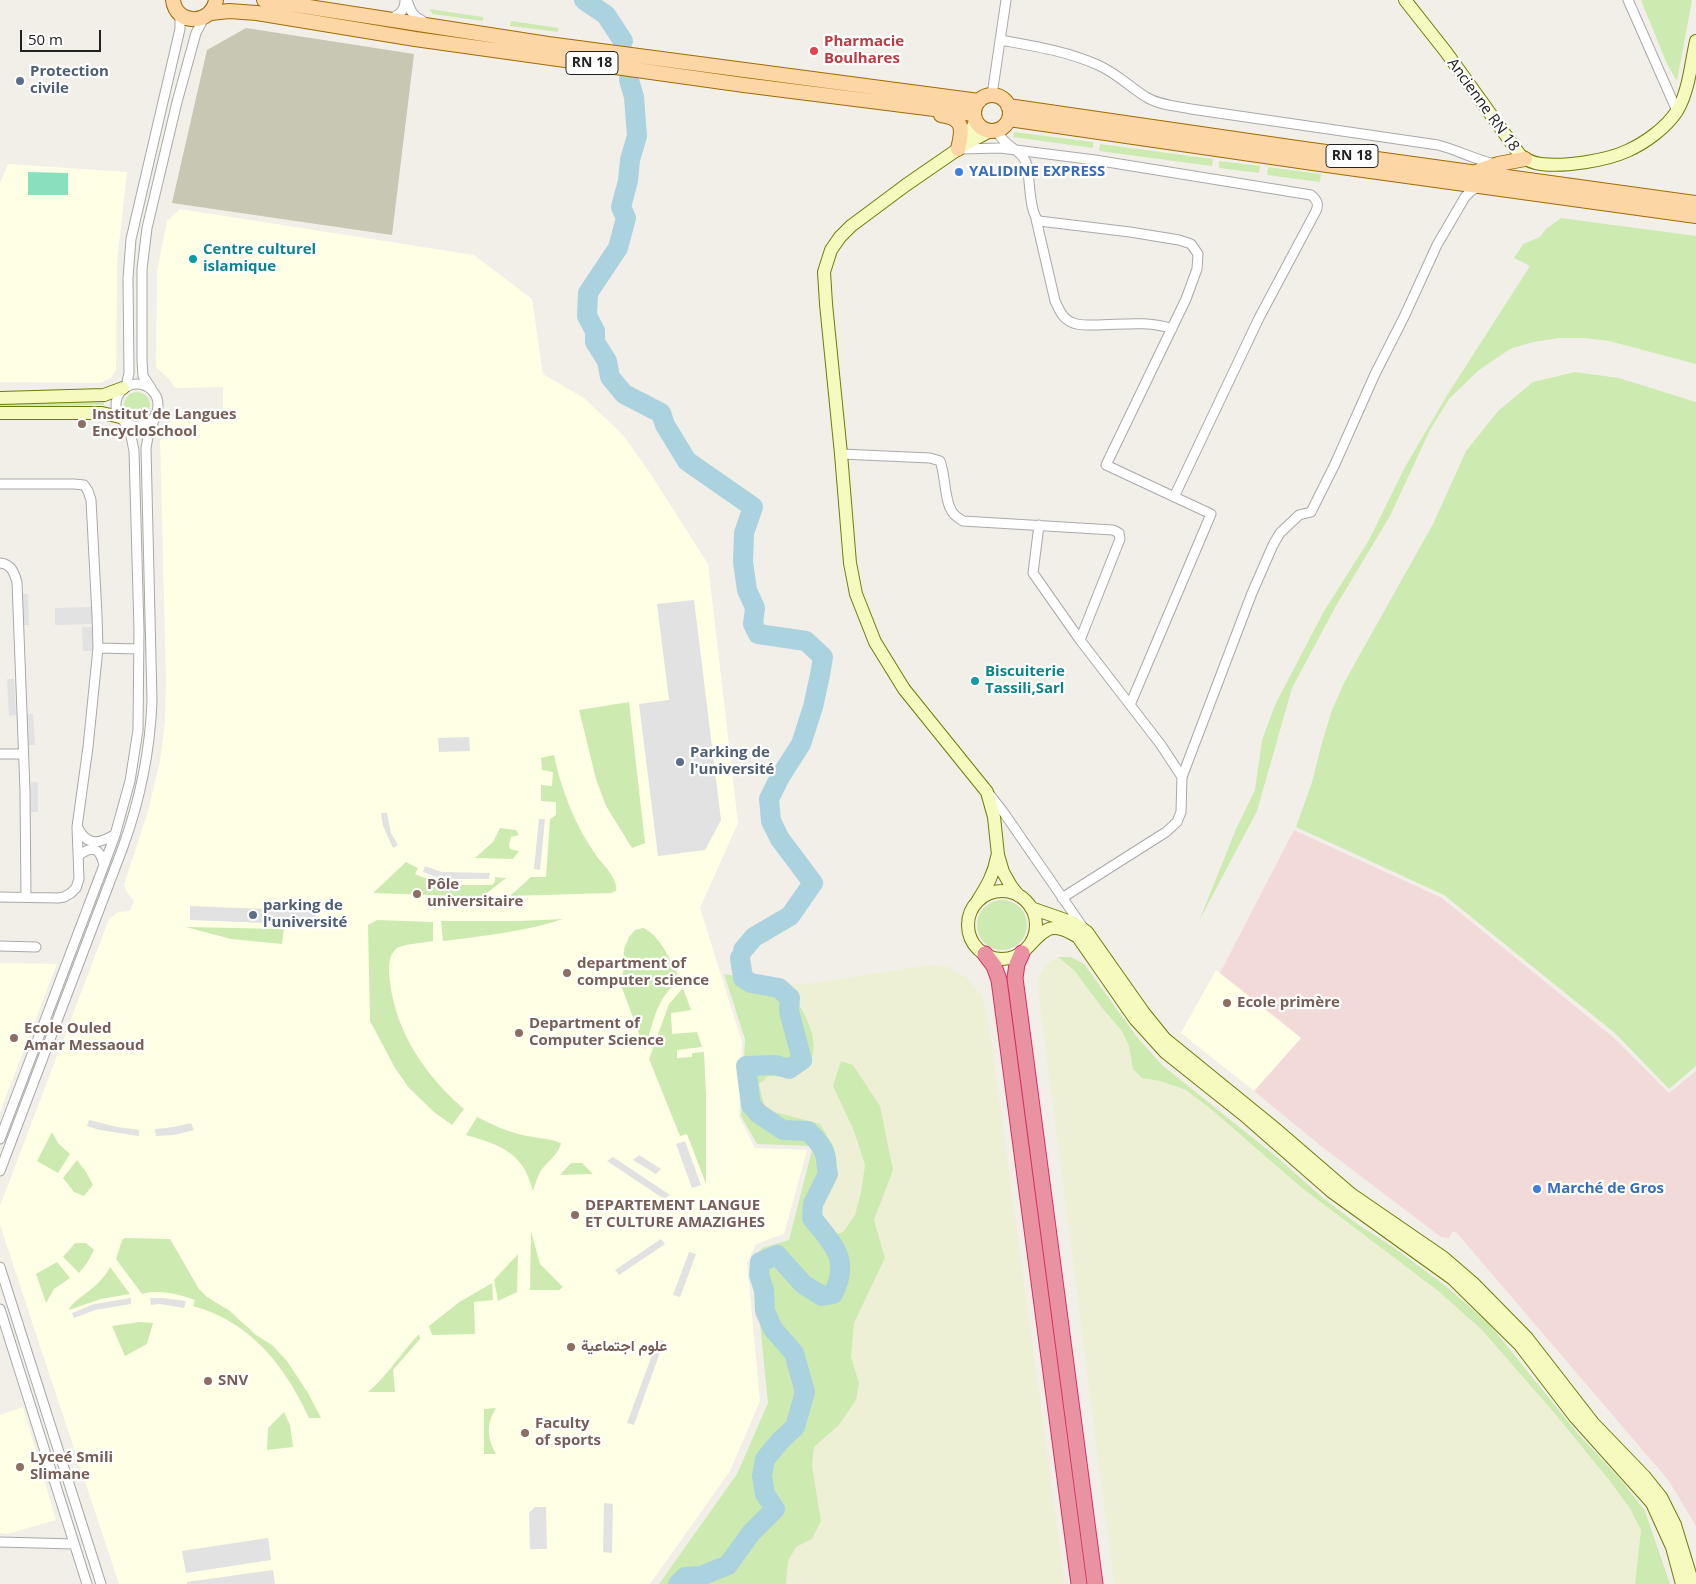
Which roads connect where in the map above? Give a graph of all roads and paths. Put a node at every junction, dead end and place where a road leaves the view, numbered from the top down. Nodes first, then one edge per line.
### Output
1 (264, 0) edge
2 (406, 0) edge
3 (1006, 0) edge
4 (1405, 0) edge
5 (1628, 0) edge
6 (174, 5) edge
7 (210, 10) edge
8 (390, 19) junction
9 (432, 26) junction
10 (1000, 40) junction
11 (1696, 41) edge
12 (992, 95) junction
13 (892, 102) junction
14 (1677, 111) junction
15 (976, 112) junction
16 (1009, 112) junction
17 (994, 131) junction
18 (961, 147) junction
19 (1014, 150) junction
20 (1526, 159) junction
21 (1498, 164) junction
22 (1473, 172) junction
23 (1450, 183) junction
24 (1478, 187) junction
25 (1696, 203) edge
26 (1461, 204) junction
27 (1696, 216) edge
28 (1036, 218) junction
29 (1172, 328) junction
30 (125, 388) junction
31 (151, 388) junction
32 (0, 398) edge
33 (0, 413) edge
34 (155, 417) junction
35 (122, 419) junction
36 (841, 454) junction
37 (0, 484) edge
38 (1174, 498) junction
39 (1039, 524) junction
40 (0, 563) edge
41 (1080, 640) junction
42 (98, 648) junction
43 (139, 650) junction
44 (1130, 705) junction
45 (0, 754) edge
46 (23, 754) junction
47 (1182, 777) junction
48 (988, 792) junction
49 (77, 827) junction
50 (114, 835) junction
51 (89, 845) junction
52 (998, 854) junction
53 (79, 855) junction
54 (104, 865) junction
55 (0, 896) edge
56 (1019, 896) junction
57 (26, 897) junction
58 (1062, 898) junction
59 (1031, 908) junction
60 (972, 910) junction
61 (1087, 932) junction
62 (0, 946) edge
63 (36, 947) dead end
64 (1025, 950) junction
65 (985, 954) junction
66 (0, 1139) edge
67 (0, 1171) edge
68 (0, 1267) edge
69 (0, 1309) edge
70 (0, 1542) edge
71 (74, 1544) junction
72 (87, 1584) edge
73 (101, 1584) edge
74 (1079, 1584) edge
75 (1094, 1584) edge
76 (1682, 1584) edge
77 (1693, 1584) edge

1 - 8 main road, RN 18
2 - 8 street
2 - 9 street
3 - 10 street
4 - 20 main road, Ancienne RN 18
5 - 14 street
6 - 7 main road
6 - 30 street
7 - 13 main road, RN 18
7 - 31 street
8 - 9 main road, RN 18
9 - 15 main road, RN 18
10 - 12 street
10 - 21 street
11 - 14 main road, Ancienne RN 18
12 - 15 main road
12 - 16 main road
13 - 15 main road, RN 18
13 - 18 main road
14 - 20 main road, Ancienne RN 18
15 - 17 main road
15 - 18 main road
16 - 17 main road
16 - 22 main road, RN 18
16 - 23 main road, RN 18
17 - 18 main road
17 - 19 street
18 - 19 street
18 - 36 main road
19 - 28 street
19 - 38 street
20 - 21 main road
21 - 22 main road
22 - 25 main road, RN 18
23 - 24 main road, RN 18
23 - 26 street
24 - 26 street
24 - 27 main road, RN 18
26 - 47 street
28 - 29 street
28 - 29 street
29 - 38 street
30 - 31 street
30 - 32 main road
30 - 35 street
31 - 34 street
33 - 35 main road
34 - 35 street
34 - 67 street
35 - 43 street
36 - 39 street
36 - 48 main road
37 - 42 street
38 - 44 street
39 - 41 street
39 - 41 street
40 - 46 street
41 - 44 street
42 - 43 street
42 - 49 street
43 - 50 street
44 - 47 street
45 - 46 street
46 - 57 street
47 - 58 street
48 - 52 main road
48 - 58 street
49 - 51 street
49 - 51 street
50 - 51 street
50 - 54 street
51 - 53 street
51 - 53 street
51 - 54 street
52 - 56 main road
52 - 60 main road
53 - 57 street
54 - 66 street
55 - 57 street
56 - 59 main road
56 - 60 main road
58 - 61 street
59 - 61 main road
59 - 64 main road
60 - 65 main road
61 - 77 main road
62 - 63 street
64 - 65 main road
64 - 75 highway
64 - 76 main road
65 - 74 highway
68 - 73 street
69 - 71 street
70 - 71 street
71 - 72 street

